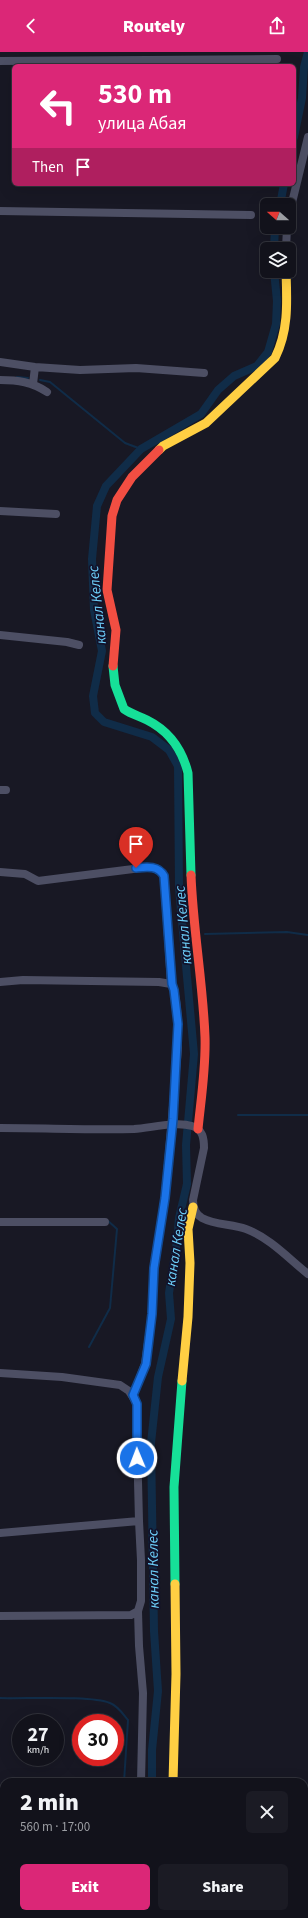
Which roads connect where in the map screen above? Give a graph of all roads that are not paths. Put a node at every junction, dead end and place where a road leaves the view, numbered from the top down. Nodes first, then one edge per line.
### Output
1 (277, 59) dead end
2 (0, 61) edge
3 (308, 137) edge
4 (293, 198) edge
5 (0, 211) edge
6 (251, 215) dead end
7 (286, 278) edge
8 (0, 362) edge
9 (35, 368) junction
10 (204, 373) dead end
11 (0, 380) edge
12 (33, 384) junction
13 (47, 392) dead end
14 (0, 511) edge
15 (56, 514) dead end
16 (0, 635) edge
17 (78, 645) dead end
18 (0, 872) edge
19 (0, 982) edge
20 (172, 984) junction
21 (175, 1125) junction
22 (0, 1128) edge
23 (195, 1128) junction
24 (193, 1207) junction
25 (0, 1222) edge
26 (105, 1222) dead end
27 (308, 1274) edge
28 (0, 1373) edge
29 (133, 1395) junction
30 (138, 1522) junction
31 (0, 1533) edge
32 (138, 1612) junction
33 (0, 1616) edge
34 (141, 1778) edge
35 (173, 1778) edge

1 - 2 street
3 - 4 street
5 - 6 street
7 - 23 street
8 - 9 street
9 - 10 street
9 - 12 street
11 - 12 street
12 - 13 street
14 - 15 street
16 - 17 street
18 - 20 street
19 - 20 street
20 - 21 street
21 - 22 street
21 - 23 street
21 - 29 street
23 - 24 street
24 - 27 street
24 - 35 street
25 - 26 street
28 - 29 street
29 - 30 street
30 - 31 street
30 - 32 street
32 - 33 street
32 - 34 street

